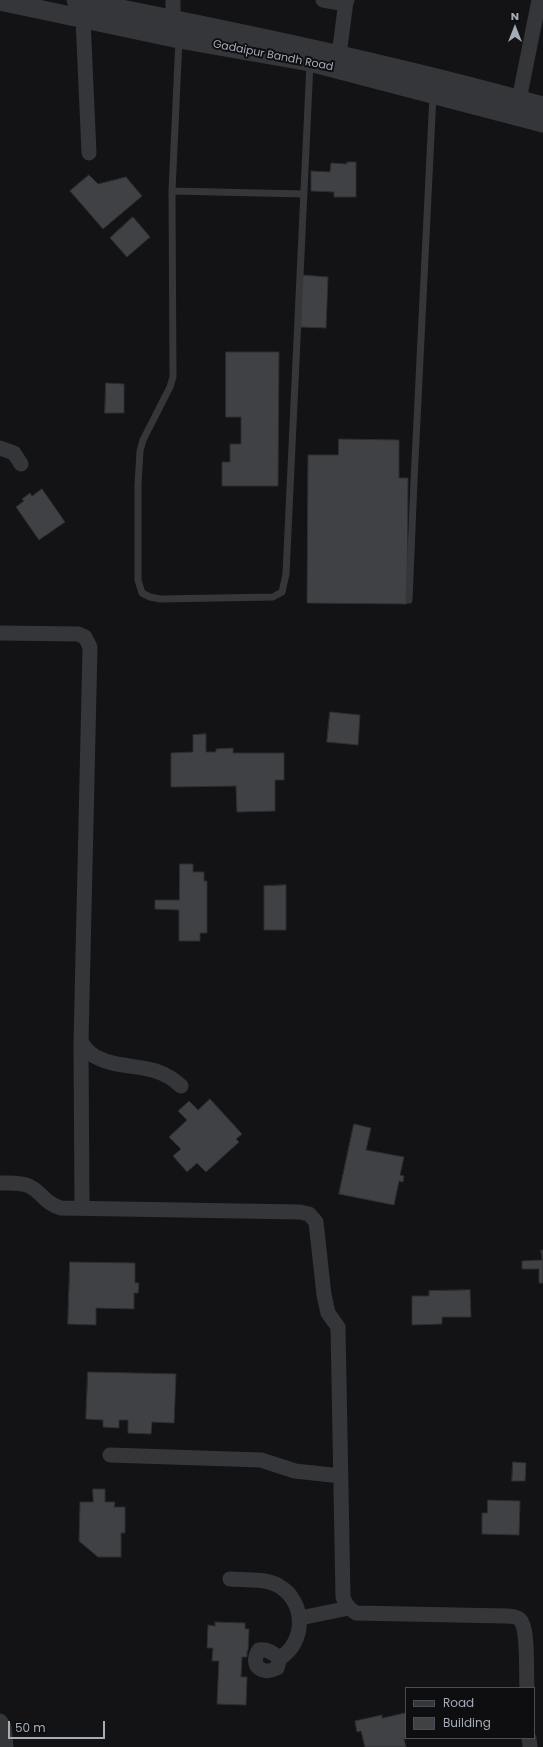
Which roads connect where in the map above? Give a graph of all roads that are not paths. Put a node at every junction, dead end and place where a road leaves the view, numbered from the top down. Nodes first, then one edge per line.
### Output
1 (76, 0) edge
2 (173, 0) edge
3 (323, 0) edge
4 (539, 0) edge
5 (0, 1) edge
6 (346, 1) edge
7 (83, 19) junction
8 (173, 19) junction
9 (179, 39) junction
10 (340, 55) junction
11 (310, 62) junction
12 (433, 93) junction
13 (519, 100) junction
14 (543, 106) edge
15 (543, 124) edge
16 (88, 153) dead end
17 (172, 191) junction
18 (304, 194) junction
19 (0, 448) edge
20 (21, 464) dead end
21 (409, 600) dead end
22 (0, 633) edge
23 (80, 1042) junction
24 (181, 1086) dead end
25 (0, 1183) edge
26 (82, 1208) junction
27 (110, 1455) dead end
28 (341, 1476) junction
29 (230, 1578) dead end
30 (349, 1608) junction
31 (300, 1618) junction
32 (280, 1658) dead end
33 (527, 1687) edge
34 (0, 1721) edge
35 (6, 1747) edge

1 - 8 street
2 - 8 street
3 - 6 street
4 - 13 street
5 - 7 street, Gadaipur Bandh Road
6 - 10 street
7 - 9 street, Gadaipur Bandh Road
7 - 16 street
8 - 10 street
9 - 11 street, Gadaipur Bandh Road
9 - 17 lane
10 - 13 street
11 - 12 street, Gadaipur Bandh Road
11 - 18 lane
12 - 15 street, Gadaipur Bandh Road
12 - 21 lane
13 - 14 street
17 - 18 lane
17 - 18 lane
19 - 20 street
22 - 23 street
23 - 24 street
23 - 26 street
25 - 26 street
26 - 28 street
27 - 28 street
28 - 30 street
29 - 31 street
30 - 31 street
30 - 33 street
31 - 32 street
34 - 35 street

